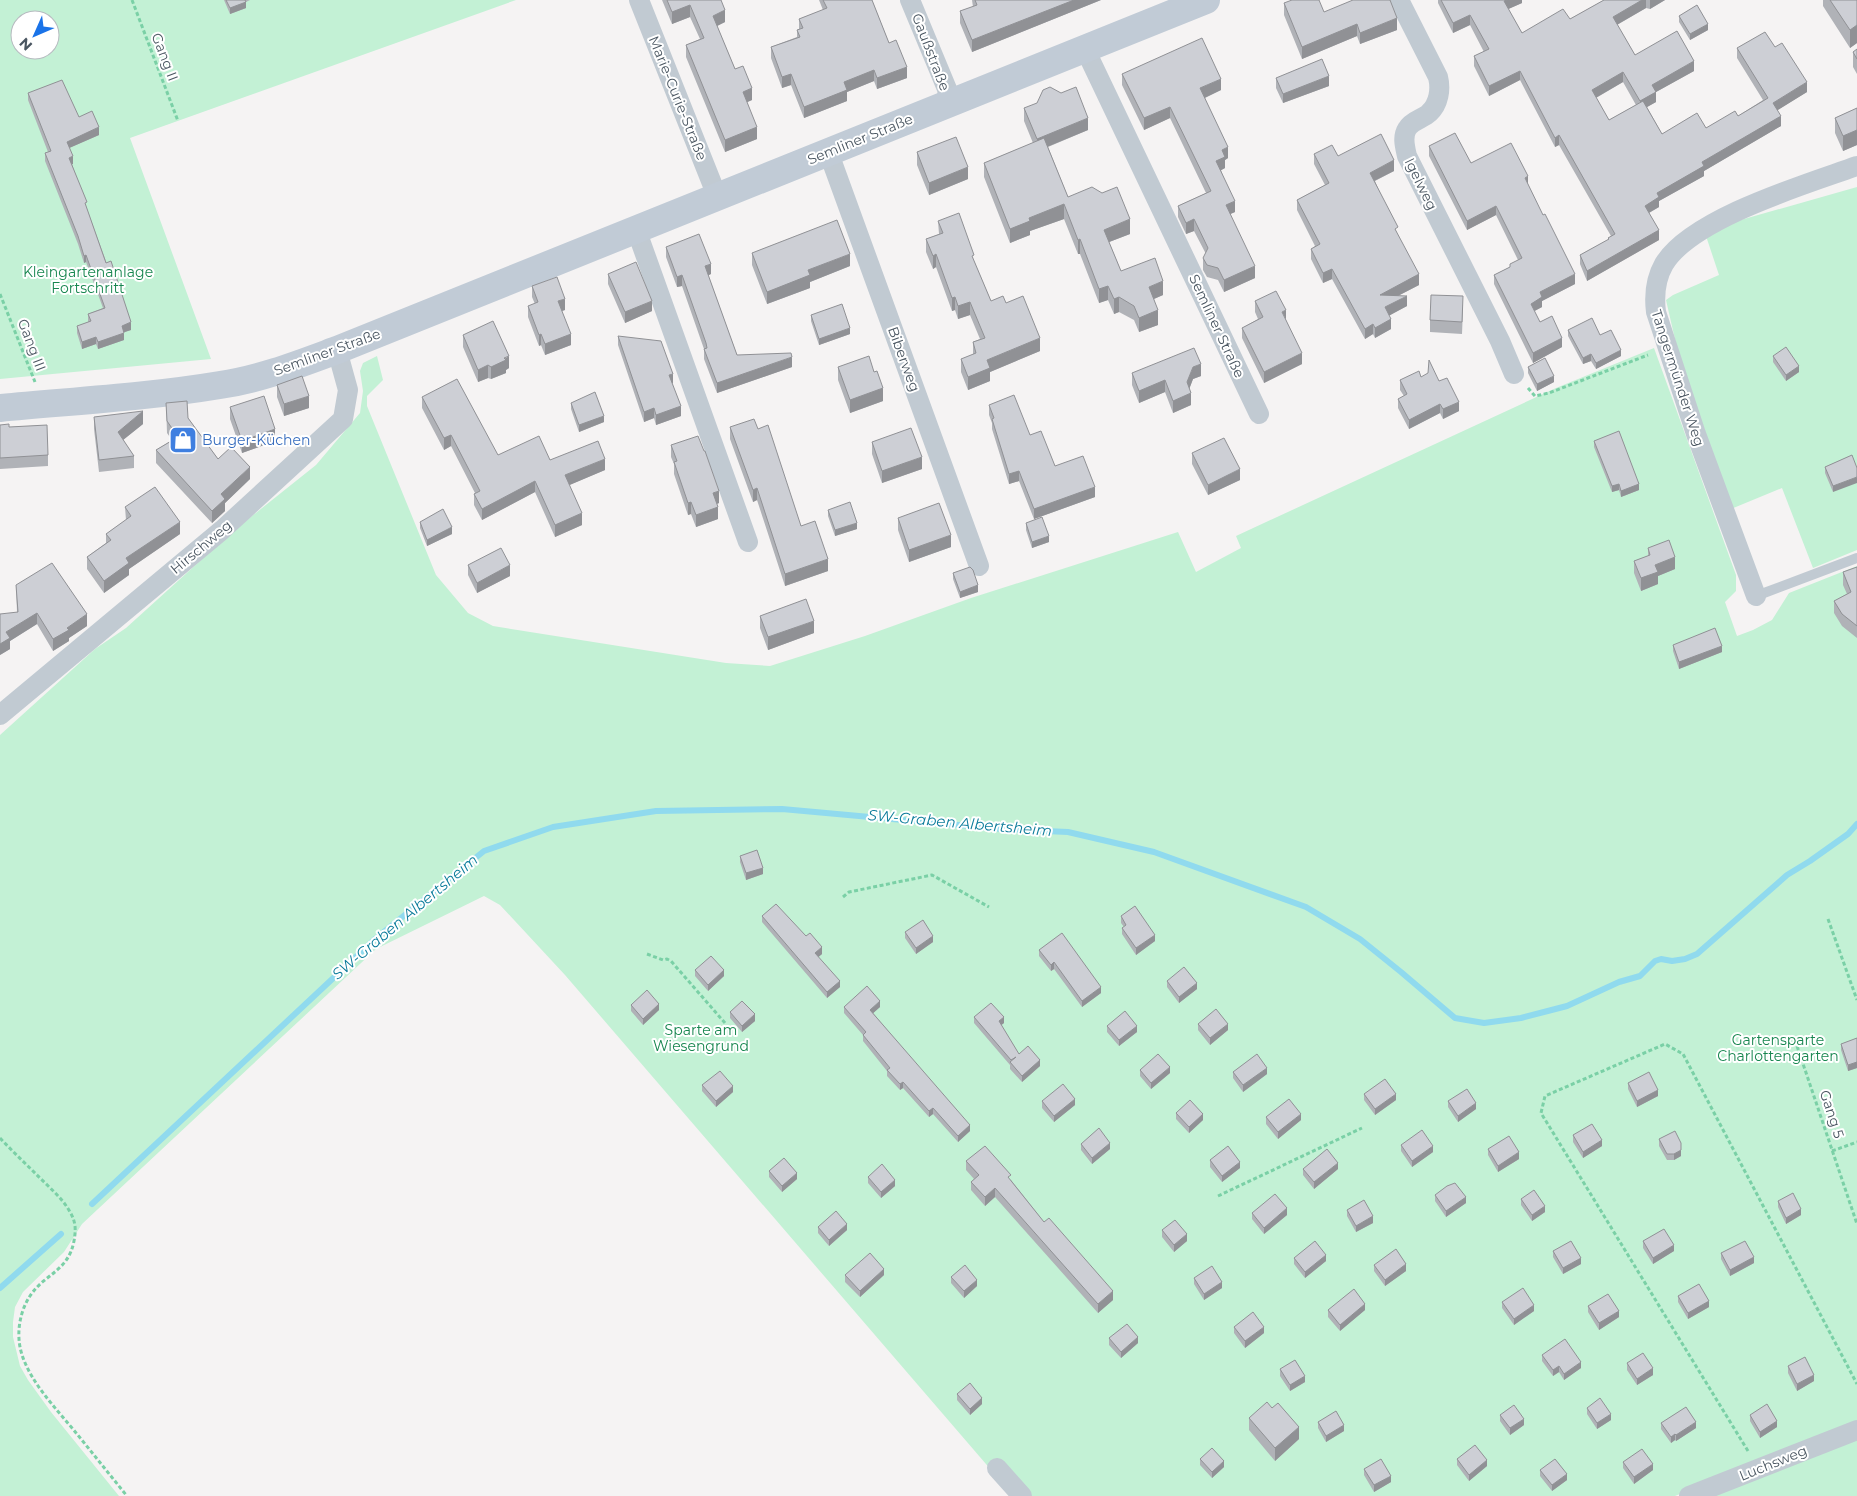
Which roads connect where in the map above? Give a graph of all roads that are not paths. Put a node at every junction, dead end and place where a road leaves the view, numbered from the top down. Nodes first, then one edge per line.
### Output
1 (639, 0) edge
2 (910, 0) edge
3 (1206, 0) edge
4 (1399, 0) edge
5 (1085, 49) junction
6 (949, 104) junction
7 (828, 151) junction
8 (1857, 166) edge
9 (717, 196) junction
10 (636, 229) junction
11 (337, 350) junction
12 (1514, 374) road end
13 (0, 408) edge
14 (1259, 414) dead end
15 (748, 542) dead end
16 (1857, 558) edge
17 (979, 566) dead end
18 (1756, 596) joint
19 (0, 715) edge
20 (1857, 1430) edge
21 (997, 1468) dead end
22 (1022, 1496) edge
23 (1689, 1496) edge

1 - 9 street, Marie-Curie-Straße
2 - 6 street, Gaußstraße
3 - 5 street, Semliner Straße
4 - 12 street, Igelweg
5 - 6 street, Semliner Straße
5 - 14 street, Semliner Straße
6 - 7 street, Semliner Straße
7 - 9 street, Semliner Straße
7 - 17 street, Biberweg
8 - 18 street, Tangermünder Weg
9 - 10 street, Semliner Straße
10 - 11 street, Semliner Straße
10 - 15 street
11 - 13 street, Semliner Straße
11 - 19 street, Hirschweg
16 - 18 lane, Tangermünder Weg
20 - 23 street, Luchsweg
21 - 22 street

